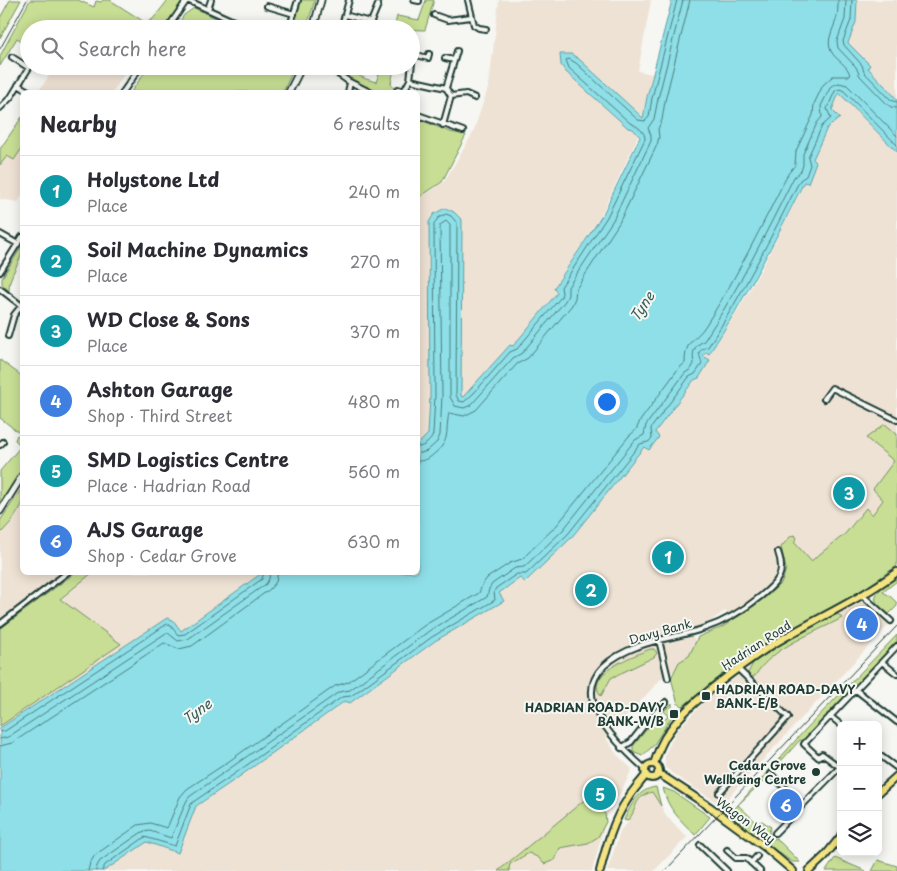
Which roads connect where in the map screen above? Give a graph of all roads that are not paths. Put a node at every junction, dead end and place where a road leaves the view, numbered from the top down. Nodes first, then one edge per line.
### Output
1 (187, 0) edge
2 (211, 0) edge
3 (298, 0) edge
4 (321, 0) edge
5 (350, 0) edge
6 (414, 0) edge
7 (468, 0) edge
8 (419, 1) edge
9 (378, 5) dead end
10 (267, 6) dead end
11 (208, 9) junction
12 (294, 14) junction
13 (345, 14) junction
14 (434, 15) dead end
15 (471, 17) junction
16 (173, 20) edge
17 (232, 20) edge
18 (292, 20) edge
19 (316, 20) edge
20 (343, 20) edge
21 (364, 20) edge
22 (371, 20) edge
23 (486, 29) dead end
24 (457, 51) dead end
25 (429, 54) dead end
26 (420, 56) edge
27 (12, 57) dead end
28 (445, 58) dead end
29 (454, 60) junction
30 (20, 62) edge
31 (24, 75) edge
32 (135, 75) edge
33 (298, 75) edge
34 (339, 75) edge
35 (410, 75) edge
36 (410, 80) junction
37 (350, 82) junction
38 (18, 85) junction
39 (446, 88) junction
40 (398, 89) dead end
41 (27, 90) edge
42 (124, 90) edge
43 (290, 90) edge
44 (348, 90) edge
45 (366, 90) edge
46 (401, 90) edge
47 (405, 90) edge
48 (450, 96) junction
49 (475, 98) dead end
50 (0, 108) edge
51 (420, 116) edge
52 (443, 125) junction
53 (463, 131) dead end
54 (0, 234) edge
55 (20, 240) edge
56 (18, 244) junction
57 (0, 272) edge
58 (0, 289) edge
59 (20, 304) edge
60 (20, 308) edge
61 (8, 336) dead end
62 (824, 400) dead end
63 (897, 420) edge
64 (20, 479) edge
65 (0, 511) edge
66 (778, 552) dead end
67 (897, 572) edge
68 (64, 575) edge
69 (862, 595) junction
70 (891, 621) dead end
71 (0, 624) edge
72 (660, 640) junction
73 (897, 646) edge
74 (882, 662) junction
75 (737, 668) junction
76 (897, 674) edge
77 (668, 678) dead end
78 (856, 690) junction
79 (666, 702) dead end
80 (658, 710) junction
81 (662, 715) dead end
82 (830, 716) junction
83 (837, 721) edge
84 (897, 722) edge
85 (621, 748) junction
86 (882, 757) edge
87 (654, 764) junction
88 (837, 766) edge
89 (897, 768) edge
90 (837, 771) edge
91 (646, 772) junction
92 (658, 773) junction
93 (771, 774) dead end
94 (897, 776) edge
95 (882, 789) edge
96 (719, 793) dead end
97 (802, 804) junction
98 (775, 832) dead end
99 (837, 841) edge
100 (700, 845) dead end
101 (727, 850) dead end
102 (757, 856) dead end
103 (751, 863) junction
104 (600, 871) edge
105 (727, 871) edge
106 (760, 871) edge
107 (793, 871) edge
108 (808, 871) edge

1 - 11 street
1 - 16 street
2 - 11 street
3 - 12 street
4 - 19 main road
5 - 13 street
6 - 8 street
7 - 15 street
9 - 22 street
10 - 12 street
11 - 17 street
12 - 18 street
13 - 20 street
13 - 21 street
14 - 15 street
15 - 23 street
24 - 29 street
25 - 26 street
27 - 30 street
28 - 29 street
29 - 39 street
31 - 38 street
32 - 42 street
33 - 43 main road
34 - 37 street
35 - 36 street
36 - 39 street
36 - 47 street
37 - 44 street
37 - 45 street
38 - 41 street
38 - 50 street
39 - 48 street
40 - 46 street
48 - 49 street
48 - 52 street
51 - 52 street
52 - 53 street
54 - 56 street
55 - 56 street
56 - 57 street
58 - 59 street
60 - 61 street
62 - 63 street
64 - 65 main road
66 - 72 street, Davy Bank
67 - 69 main road, Hadrian Road
68 - 71 street
69 - 70 street
69 - 75 main road, Hadrian Road
72 - 77 street
72 - 85 street, Davy Bank
73 - 74 street
74 - 76 street
74 - 78 street
75 - 87 main road, Hadrian Road
75 - 96 street
78 - 82 street
78 - 84 street
79 - 80 street
80 - 81 street
80 - 85 street
82 - 83 street
82 - 88 street
85 - 91 street, Davy Bank
86 - 89 street
87 - 91 main road
87 - 92 main road
90 - 97 street
91 - 92 main road
91 - 104 main road
92 - 107 main road, Wagon Way
93 - 97 street
94 - 95 main road
97 - 98 street
99 - 108 main road
100 - 105 street
101 - 103 street
102 - 103 street
103 - 106 street

